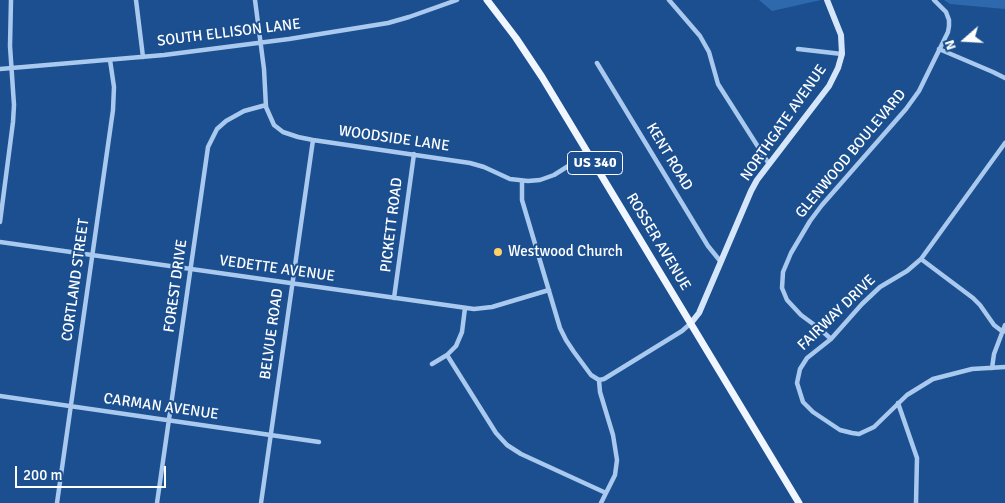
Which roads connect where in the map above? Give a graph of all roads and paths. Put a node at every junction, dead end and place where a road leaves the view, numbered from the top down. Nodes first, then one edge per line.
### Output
1 (11, 0) edge
2 (136, 0) edge
3 (255, 0) edge
4 (457, 0) edge
5 (487, 0) edge
6 (669, 0) edge
7 (934, 0) edge
8 (829, 1) edge
9 (260, 42) junction
10 (798, 49) dead end
11 (939, 50) junction
12 (842, 54) junction
13 (143, 57) junction
14 (110, 60) junction
15 (597, 63) dead end
16 (11, 68) junction
17 (0, 69) edge
18 (1005, 78) edge
19 (266, 105) junction
20 (313, 140) junction
21 (1005, 143) edge
22 (589, 153) junction
23 (414, 154) junction
24 (769, 164) junction
25 (522, 181) junction
26 (0, 222) edge
27 (0, 242) edge
28 (92, 256) junction
29 (921, 259) junction
30 (721, 262) junction
31 (191, 270) junction
32 (292, 284) junction
33 (549, 290) junction
34 (394, 298) junction
35 (465, 308) junction
36 (691, 323) junction
37 (1005, 325) edge
38 (1002, 332) junction
39 (832, 339) junction
40 (447, 355) junction
41 (432, 364) dead end
42 (1005, 367) edge
43 (992, 368) junction
44 (599, 380) junction
45 (0, 396) edge
46 (898, 404) junction
47 (70, 407) junction
48 (169, 421) junction
49 (270, 435) junction
50 (319, 442) dead end
51 (606, 493) junction
52 (57, 503) edge
53 (157, 503) edge
54 (261, 503) edge
55 (601, 503) edge
56 (799, 503) edge
57 (916, 503) edge

1 - 16 street
2 - 13 street
3 - 9 street
4 - 9 street, SOUTH ELLISON LANE
5 - 22 main road, ROSSER AVENUE / US 340
6 - 24 street
7 - 11 street, GLENWOOD BOULEVARD
8 - 12 street, NORTHGATE AVENUE
9 - 13 street, SOUTH ELLISON LANE
9 - 19 street, WOODSIDE LANE
10 - 12 street
11 - 18 street
11 - 39 street, GLENWOOD BOULEVARD
12 - 24 street, NORTHGATE AVENUE
13 - 14 street, SOUTH ELLISON LANE
14 - 16 street, SOUTH ELLISON LANE
14 - 28 street, CORTLAND STREET
15 - 30 street, KENT ROAD
16 - 17 street, SOUTH ELLISON LANE
16 - 26 street
19 - 20 street, WOODSIDE LANE
19 - 31 street, FOREST DRIVE
20 - 23 street, WOODSIDE LANE
20 - 32 street, BELVUE ROAD
21 - 29 street, FAIRWAY DRIVE
22 - 25 street, WOODSIDE LANE
22 - 36 main road, ROSSER AVENUE / US 340
23 - 25 street, WOODSIDE LANE
23 - 34 street, PICKETT ROAD
24 - 30 street, NORTHGATE AVENUE
25 - 33 street
27 - 28 street, VEDETTE AVENUE
28 - 31 street, VEDETTE AVENUE
28 - 47 street, CORTLAND STREET
29 - 38 street
29 - 39 street, FAIRWAY DRIVE
30 - 36 street, NORTHGATE AVENUE
31 - 32 street, VEDETTE AVENUE
31 - 48 street, FOREST DRIVE
32 - 34 street, VEDETTE AVENUE
32 - 49 street, BELVUE ROAD
33 - 35 street, VEDETTE AVENUE
33 - 44 street
34 - 35 street, VEDETTE AVENUE
35 - 40 street
36 - 44 street, NORTHGATE AVENUE
36 - 56 main road, ROSSER AVENUE / US 340
37 - 38 street
38 - 43 street
39 - 46 street, FAIRWAY DRIVE
40 - 41 street
40 - 51 street
42 - 43 street, FAIRWAY DRIVE
43 - 46 street, FAIRWAY DRIVE
44 - 51 street
45 - 47 street, CARMAN AVENUE
46 - 57 street
47 - 48 street, CARMAN AVENUE
47 - 52 street, CORTLAND STREET
48 - 49 street, CARMAN AVENUE
48 - 53 street, FOREST DRIVE
49 - 50 street, CARMAN AVENUE
49 - 54 street, BELVUE ROAD
51 - 55 street

